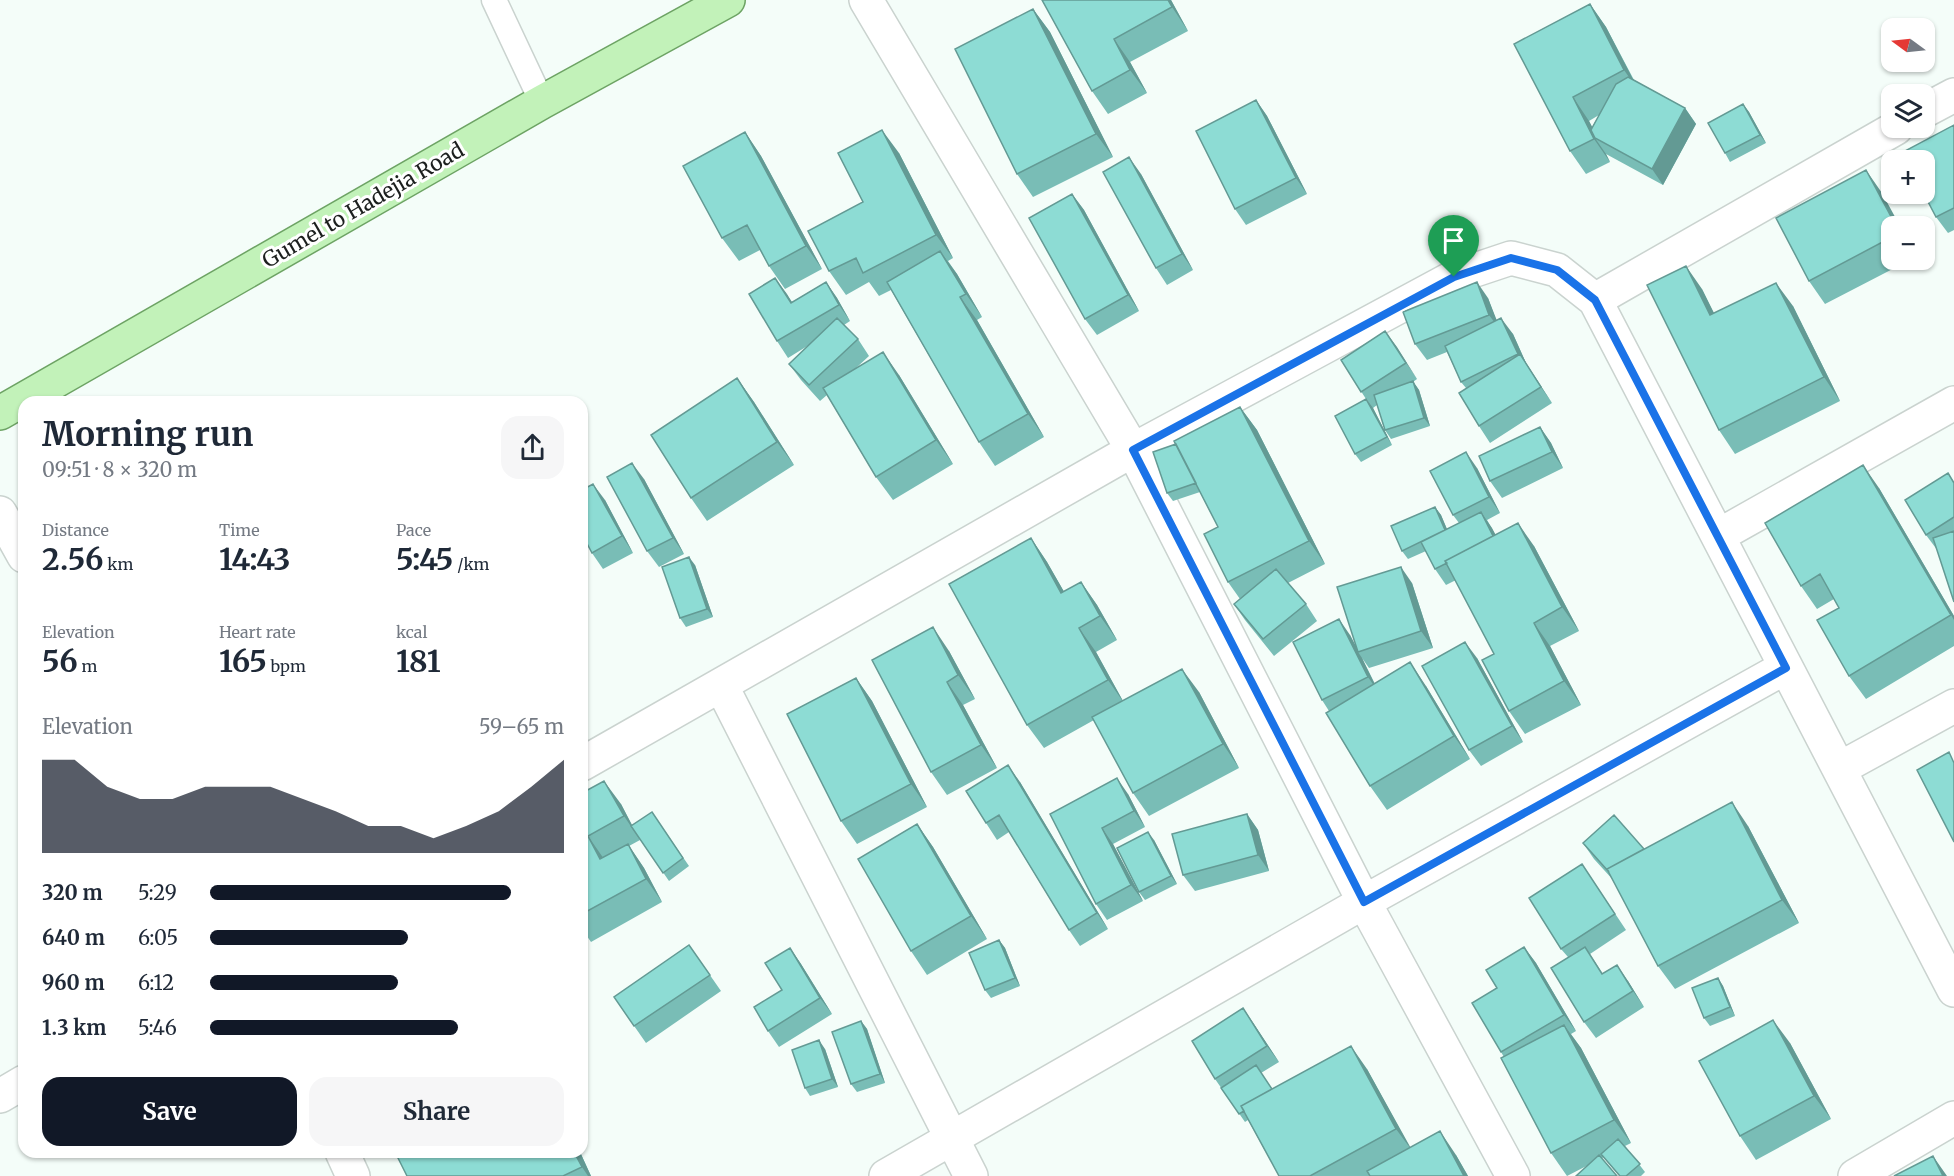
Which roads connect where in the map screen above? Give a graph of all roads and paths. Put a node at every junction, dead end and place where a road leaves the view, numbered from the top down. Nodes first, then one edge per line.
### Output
1 (494, 0) edge
2 (728, 0) edge
3 (866, 0) edge
4 (1954, 94) edge
5 (542, 102) junction
6 (1935, 105) edge
7 (1881, 137) edge
8 (1595, 300) junction
9 (30, 396) edge
10 (18, 403) edge
11 (1954, 403) edge
12 (0, 413) edge
13 (1133, 450) junction
14 (0, 513) edge
15 (1718, 536) junction
16 (18, 545) edge
17 (1786, 668) junction
18 (721, 685) junction
19 (1954, 706) edge
20 (588, 761) edge
21 (1839, 769) junction
22 (1364, 902) junction
23 (1954, 990) edge
24 (18, 1086) edge
25 (0, 1096) edge
26 (1954, 1118) edge
27 (952, 1138) junction
28 (345, 1158) edge
29 (353, 1176) edge
30 (886, 1176) edge
31 (971, 1176) edge
32 (1513, 1176) edge
33 (1855, 1176) edge

1 - 5 lane
2 - 5 main road, Gumel to Hadejia Road
3 - 13 street
4 - 6 street
5 - 9 main road, Gumel to Hadejia Road
7 - 8 street
8 - 13 street
8 - 15 street
10 - 12 main road, Gumel to Hadejia Road
11 - 15 street
13 - 18 street
13 - 22 street
14 - 16 street
15 - 17 street
17 - 21 street
17 - 22 street
18 - 20 street
18 - 27 street
19 - 21 street
21 - 23 street
22 - 27 street
22 - 32 street
24 - 25 street
26 - 33 street
27 - 30 street
27 - 31 street
28 - 29 street

